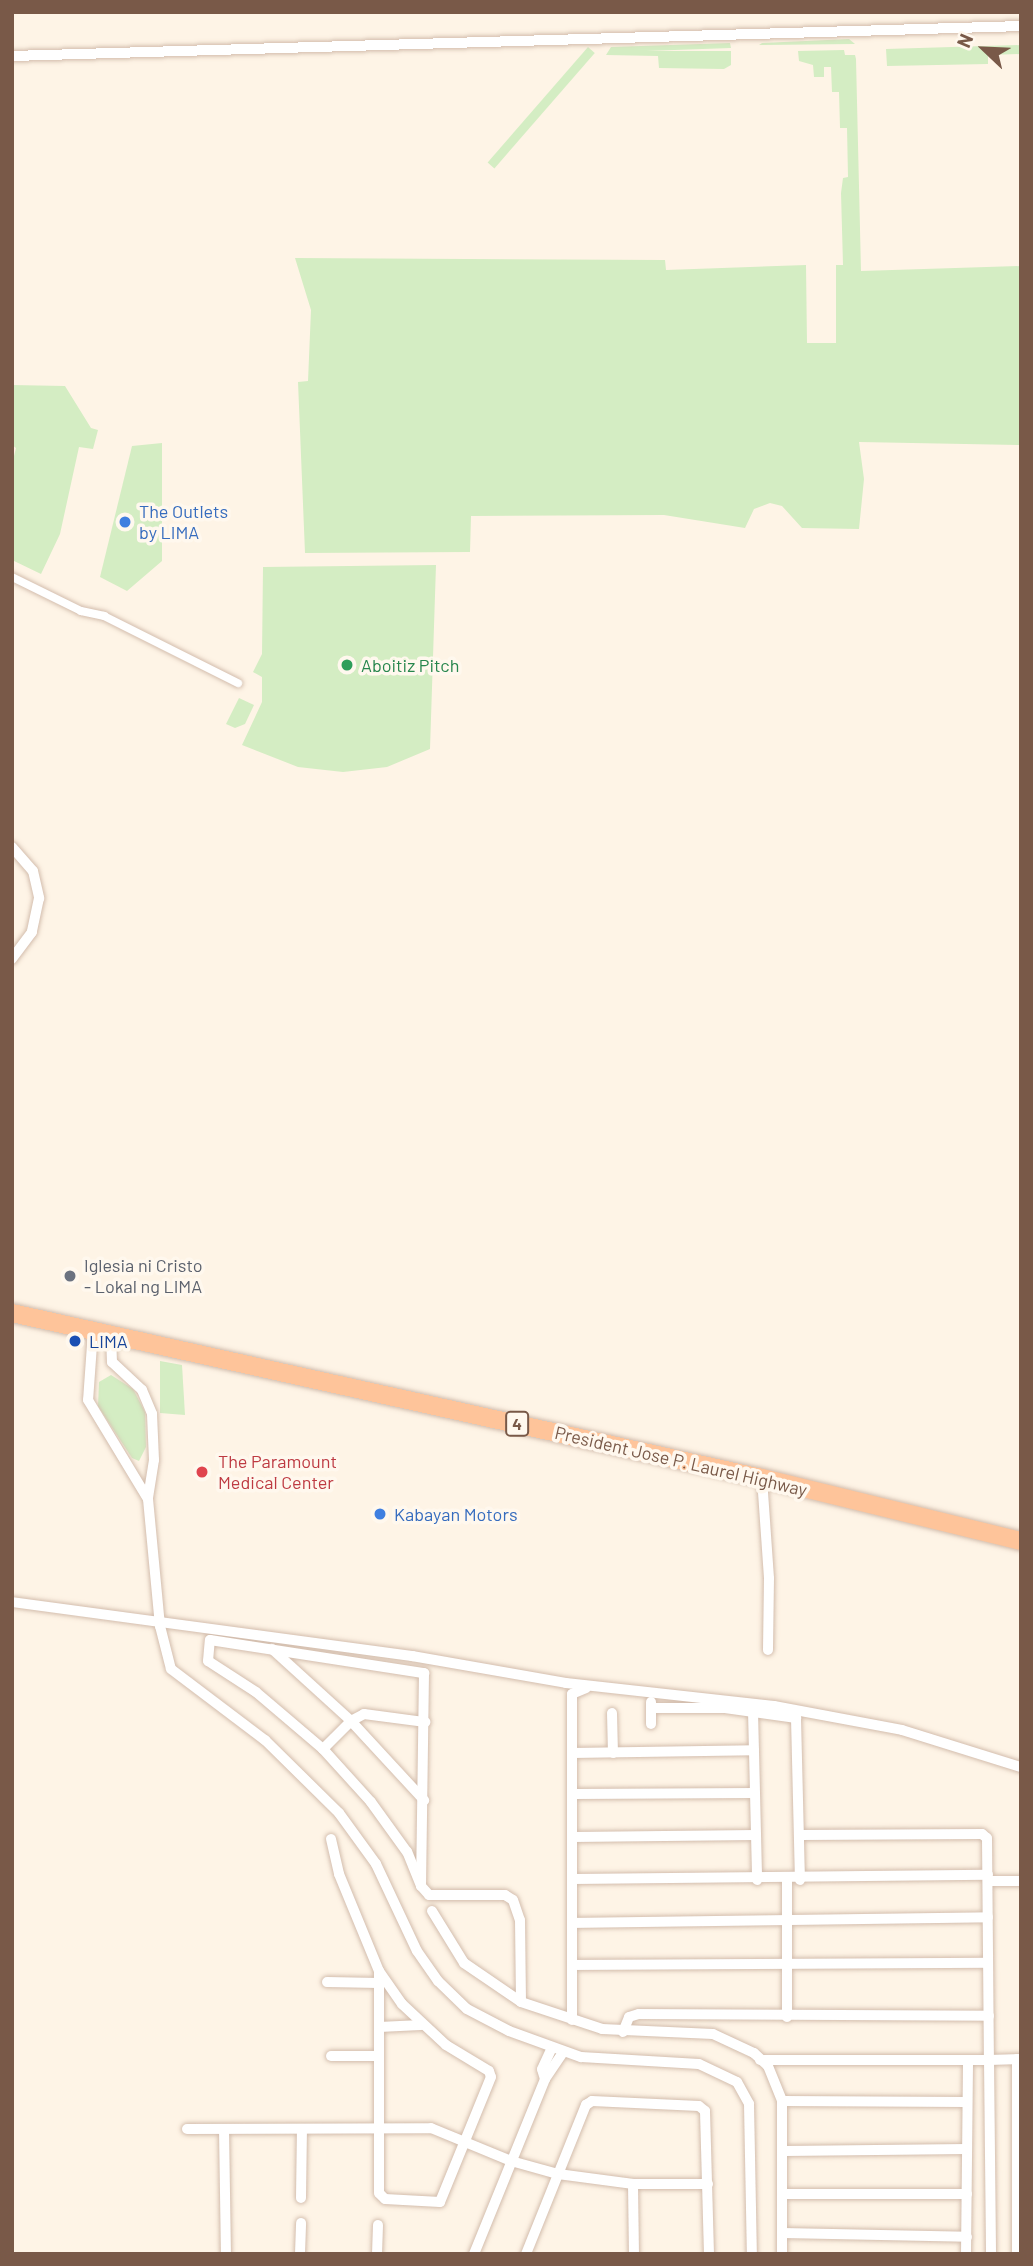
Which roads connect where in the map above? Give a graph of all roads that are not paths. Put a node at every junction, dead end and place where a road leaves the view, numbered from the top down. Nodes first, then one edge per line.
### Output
1 (1021, 26) edge
2 (12, 56) edge
3 (12, 577) edge
4 (238, 683) dead end
5 (12, 847) edge
6 (12, 960) edge
7 (12, 1313) edge
8 (102, 1333) junction
9 (762, 1478) junction
10 (148, 1499) junction
11 (1021, 1541) edge
12 (12, 1602) edge
13 (160, 1626) junction
14 (272, 1649) junction
15 (768, 1650) dead end
16 (601, 1690) dead end
17 (753, 1710) junction
18 (612, 1713) dead end
19 (351, 1721) junction
20 (425, 1722) junction
21 (651, 1724) dead end
22 (323, 1749) junction
23 (754, 1750) junction
24 (613, 1752) junction
25 (572, 1753) junction
26 (1021, 1767) edge
27 (755, 1793) junction
28 (573, 1794) junction
29 (424, 1800) junction
30 (756, 1835) junction
31 (800, 1835) junction
32 (573, 1837) junction
33 (331, 1839) dead end
34 (423, 1847) junction
35 (407, 1852) junction
36 (988, 1878) junction
37 (573, 1879) junction
38 (757, 1880) junction
39 (787, 1880) junction
40 (800, 1880) junction
41 (1021, 1881) edge
42 (421, 1886) junction
43 (432, 1911) dead end
44 (988, 1917) junction
45 (787, 1921) junction
46 (573, 1923) junction
47 (787, 1963) junction
48 (988, 1963) junction
49 (572, 1965) junction
50 (379, 1971) junction
51 (327, 1982) dead end
52 (379, 1983) junction
53 (521, 2002) junction
54 (712, 2016) junction
55 (989, 2016) junction
56 (787, 2017) junction
57 (572, 2020) junction
58 (421, 2025) junction
59 (379, 2027) junction
60 (623, 2032) junction
61 (713, 2034) junction
62 (557, 2050) junction
63 (331, 2056) dead end
64 (379, 2056) junction
65 (1019, 2059) edge
66 (760, 2060) junction
67 (968, 2060) junction
68 (989, 2060) junction
69 (782, 2101) junction
70 (967, 2102) junction
71 (187, 2129) dead end
72 (224, 2129) junction
73 (302, 2129) junction
74 (379, 2129) junction
75 (466, 2143) junction
76 (967, 2149) junction
77 (785, 2151) junction
78 (511, 2161) junction
79 (558, 2174) junction
80 (633, 2184) junction
81 (708, 2184) junction
82 (784, 2194) junction
83 (967, 2194) junction
84 (301, 2198) dead end
85 (1019, 2217) edge
86 (301, 2223) dead end
87 (378, 2225) dead end
88 (783, 2233) junction
89 (967, 2237) junction
90 (226, 2254) edge
91 (300, 2254) edge
92 (377, 2254) edge
93 (474, 2254) edge
94 (526, 2254) edge
95 (634, 2254) edge
96 (709, 2254) edge
97 (752, 2254) edge
98 (782, 2254) edge
99 (966, 2254) edge
100 (991, 2254) edge
101 (1017, 2254) edge

1 - 2 street
3 - 4 street
5 - 6 street
7 - 8 highway, President Jose P. Laurel Highway / 4
8 - 9 highway, President Jose P. Laurel Highway / 4
8 - 10 street
8 - 10 street
9 - 11 highway, President Jose P. Laurel Highway / 4
9 - 15 street
10 - 13 street
12 - 13 street
13 - 26 street
13 - 62 street
14 - 19 street
14 - 20 street
14 - 22 street
16 - 25 street
17 - 21 street
17 - 23 street
17 - 31 street
18 - 24 street
19 - 20 street
19 - 22 street
19 - 29 street
20 - 29 street
22 - 35 street
23 - 24 street
23 - 27 street
24 - 25 street
25 - 28 street
27 - 28 street
27 - 30 street
28 - 32 street
29 - 34 street
30 - 32 street
30 - 38 street
31 - 36 street
31 - 40 street
32 - 37 street
33 - 50 street
34 - 35 street
34 - 42 street
35 - 42 street
36 - 40 street
36 - 41 street
36 - 44 street
37 - 38 street
37 - 46 street
38 - 39 street
39 - 40 street
39 - 45 street
42 - 53 street
43 - 53 street
44 - 45 street
44 - 48 street
45 - 46 street
45 - 47 street
46 - 49 street
47 - 48 street
47 - 49 street
47 - 56 street
48 - 55 street
49 - 57 street
50 - 52 street
50 - 58 street
51 - 52 street
52 - 59 street
53 - 57 street
54 - 56 street
54 - 60 street
54 - 61 street
55 - 56 street
55 - 68 street
57 - 60 street
58 - 59 street
58 - 75 street
59 - 64 street
60 - 61 street
61 - 66 street
62 - 78 street
62 - 97 street
63 - 64 street
64 - 74 street
65 - 68 street
65 - 85 street
66 - 67 street
66 - 69 street
67 - 68 street
67 - 70 street
68 - 100 street
69 - 70 street
69 - 77 street
70 - 76 street
71 - 72 street
72 - 73 street
72 - 90 street
73 - 74 street
73 - 84 street
74 - 75 street
74 - 75 street
75 - 78 street
76 - 77 street
76 - 83 street
77 - 82 street
78 - 79 street
78 - 93 street
79 - 80 street
79 - 81 street
79 - 94 street
80 - 81 street
80 - 95 street
81 - 96 street
82 - 83 street
82 - 88 street
83 - 89 street
85 - 101 street
86 - 91 street
87 - 92 street
88 - 89 street
88 - 98 street
89 - 99 street

